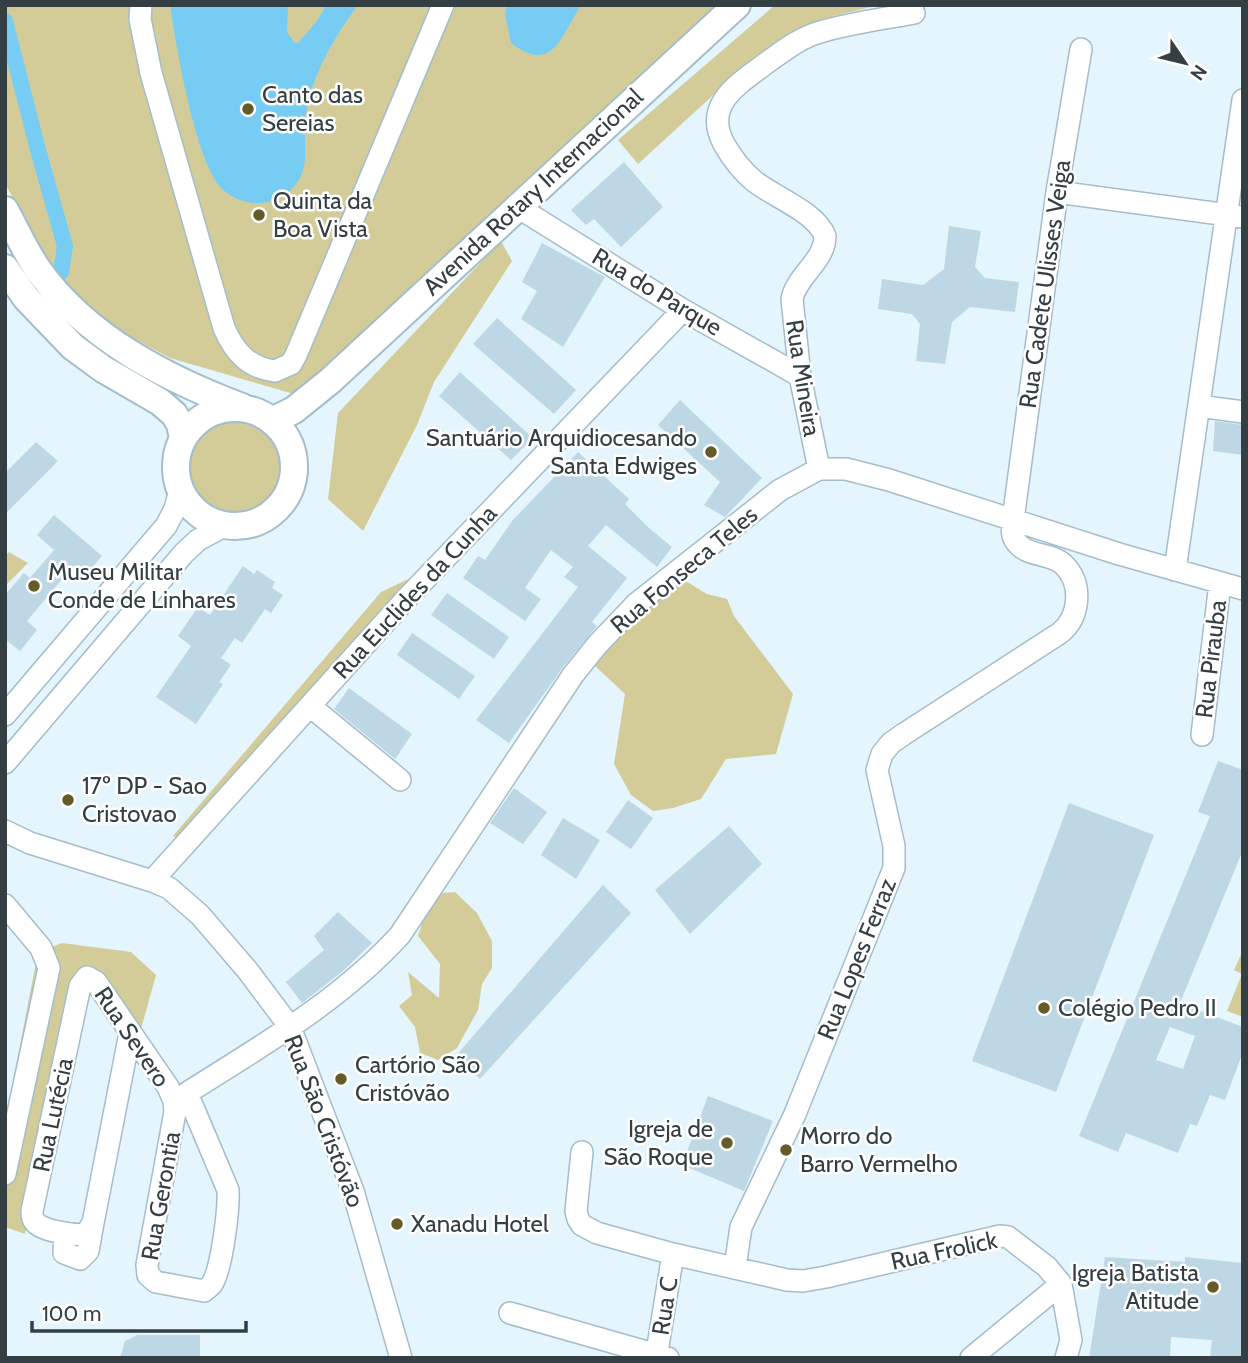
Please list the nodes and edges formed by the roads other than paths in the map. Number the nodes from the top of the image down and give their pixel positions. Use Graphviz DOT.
graph roads {
  1 [pos="443,5"];
  2 [pos="737,5"];
  3 [pos="137,10"];
  4 [pos="914,13"];
  5 [pos="1081,49"];
  6 [pos="1243,100"];
  7 [pos="1057,192"];
  8 [pos="516,206"];
  9 [pos="5,210"];
  10 [pos="1235,216"];
  11 [pos="5,268"];
  12 [pos="684,310"];
  13 [pos="800,376"];
  14 [pos="330,381"];
  15 [pos="204,392"];
  16 [pos="1199,406"];
  17 [pos="246,408"];
  18 [pos="1243,412"];
  19 [pos="272,421"];
  20 [pos="178,426"];
  21 [pos="290,446"];
  22 [pos="819,469"];
  23 [pos="180,490"];
  24 [pos="1013,520"];
  25 [pos="226,525"];
  26 [pos="1175,570"];
  27 [pos="1220,583"];
  28 [pos="1243,589"];
  29 [pos="310,706"];
  30 [pos="5,715"];
  31 [pos="1202,735"];
  32 [pos="5,763"];
  33 [pos="400,780"];
  34 [pos="5,831"];
  35 [pos="152,881"];
  36 [pos="5,905"];
  37 [pos="87,977"];
  38 [pos="290,1027"];
  39 [pos="130,1033"];
  40 [pos="174,1101"];
  41 [pos="582,1152"];
  42 [pos="5,1174"];
  43 [pos="673,1254"];
  44 [pos="735,1267"];
  45 [pos="1061,1284"];
  46 [pos="510,1313"];
  47 [pos="660,1357"];
  48 [pos="401,1358"];
  49 [pos="971,1358"];
  50 [pos="1066,1358"];
  1 -- 3 [label="street"];
  2 -- 8 [label="main road, Avenida Rotary Internacional"];
  4 -- 13 [label="street, Rua Mineira"];
  5 -- 7 [label="street, Rua Cadete Ulisses Veiga"];
  6 -- 10 [label="street"];
  7 -- 10 [label="street"];
  7 -- 24 [label="street, Rua Cadete Ulisses Veiga"];
  8 -- 12 [label="street, Rua do Parque"];
  8 -- 14 [label="main road, Avenida Rotary Internacional"];
  9 -- 15 [label="main road"];
  10 -- 16 [label="street"];
  11 -- 20 [label="main road"];
  12 -- 13 [label="street, Rua do Parque"];
  12 -- 29 [label="street, Rua Euclides da Cunha"];
  13 -- 22 [label="street, Rua Mineira"];
  14 -- 19 [label="main road, Avenida Rotary Internacional"];
  14 -- 21 [label="main road, Avenida Rotary Internacional"];
  15 -- 17 [label="main road"];
  15 -- 20 [label="main road"];
  16 -- 18 [label="street"];
  16 -- 26 [label="street"];
  17 -- 19 [label="main road"];
  17 -- 20 [label="main road"];
  19 -- 21 [label="main road"];
  20 -- 23 [label="main road"];
  21 -- 25 [label="main road"];
  22 -- 24 [label="street"];
  22 -- 38 [label="street, Rua Fonseca Teles"];
  23 -- 25 [label="main road"];
  23 -- 30 [label="street"];
  24 -- 26 [label="street"];
  24 -- 44 [label="street, Rua Lopes Ferraz"];
  25 -- 32 [label="street"];
  26 -- 27 [label="street"];
  27 -- 28 [label="street"];
  27 -- 31 [label="street, Rua Pirauba"];
  29 -- 33 [label="street"];
  29 -- 35 [label="street, Rua Euclides da Cunha"];
  34 -- 35 [label="street, Rua São Cristóvão"];
  35 -- 38 [label="street, Rua São Cristóvão"];
  36 -- 42 [label="street"];
  37 -- 39 [label="street, Rua Severo"];
  37 -- 39 [label="street, Rua Lutécia"];
  38 -- 40 [label="street, Rua Gerontia"];
  38 -- 48 [label="street, Rua São Cristóvão"];
  39 -- 40 [label="street, Rua Severo"];
  41 -- 43 [label="street, Rua Frolick"];
  43 -- 44 [label="street, Rua Frolick"];
  43 -- 47 [label="street, Rua C"];
  44 -- 45 [label="street, Rua Frolick"];
  45 -- 49 [label="street"];
  45 -- 50 [label="street"];
  46 -- 47 [label="street"];
}
